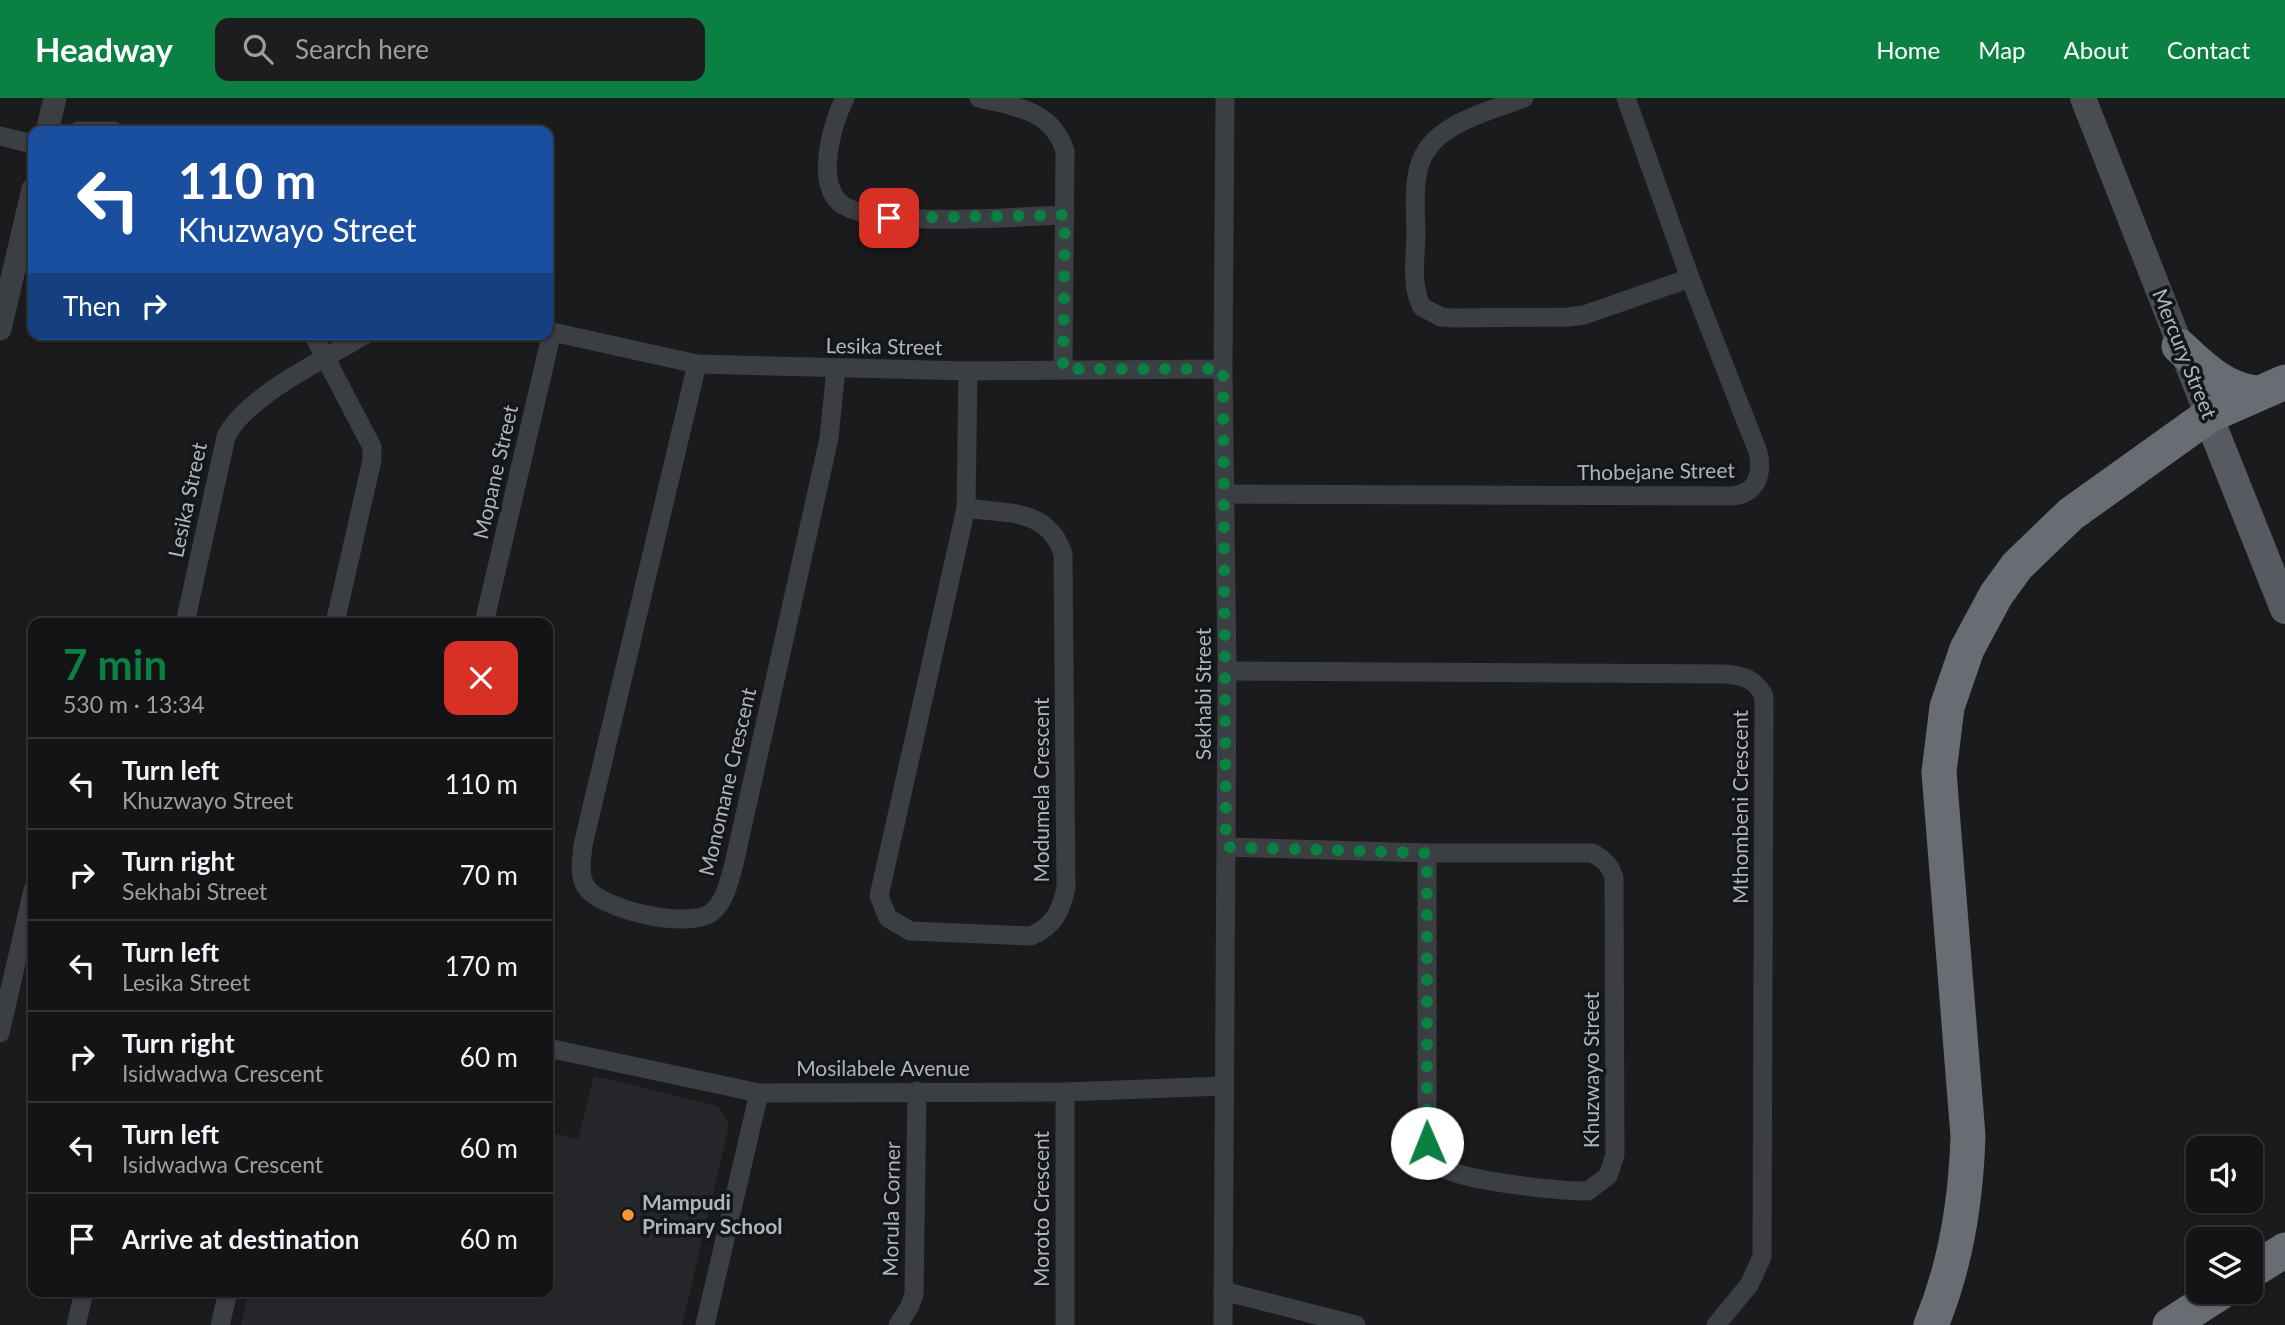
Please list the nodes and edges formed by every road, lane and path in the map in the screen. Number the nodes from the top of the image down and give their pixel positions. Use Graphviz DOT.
graph roads {
  1 [pos="55,98"];
  2 [pos="845,98"];
  3 [pos="979,98"];
  4 [pos="1225,98"];
  5 [pos="1524,98"];
  6 [pos="1626,98"];
  7 [pos="2083,98"];
  8 [pos="48,126"];
  9 [pos="0,136"];
  10 [pos="28,143"];
  11 [pos="28,210"];
  12 [pos="1065,215"];
  13 [pos="1690,278"];
  14 [pos="0,329"];
  15 [pos="553,332"];
  16 [pos="316,340"];
  17 [pos="356,340"];
  18 [pos="548,340"];
  19 [pos="2179,346"];
  20 [pos="326,359"];
  21 [pos="697,364"];
  22 [pos="836,369"];
  23 [pos="1063,369"];
  24 [pos="1223,369"];
  25 [pos="968,371"];
  26 [pos="2271,387"];
  27 [pos="2208,415"];
  28 [pos="1226,494"];
  29 [pos="967,508"];
  30 [pos="2285,609"];
  31 [pos="185,618"];
  32 [pos="336,618"];
  33 [pos="485,618"];
  34 [pos="1227,671"];
  35 [pos="1226,847"];
  36 [pos="1427,853"];
  37 [pos="28,912"];
  38 [pos="0,1033"];
  39 [pos="553,1049"];
  40 [pos="1224,1086"];
  41 [pos="917,1090"];
  42 [pos="1065,1092"];
  43 [pos="759,1093"];
  44 [pos="2285,1250"];
  45 [pos="2263,1264"];
  46 [pos="1223,1291"];
  47 [pos="83,1297"];
  48 [pos="227,1297"];
  49 [pos="2202,1304"];
  50 [pos="76,1325"];
  51 [pos="220,1325"];
  52 [pos="705,1325"];
  53 [pos="898,1325"];
  54 [pos="1065,1325"];
  55 [pos="1223,1325"];
  56 [pos="1356,1325"];
  57 [pos="1716,1325"];
  58 [pos="1931,1325"];
  59 [pos="2170,1325"];
  1 -- 8 [label="street"];
  2 -- 12 [label="street"];
  3 -- 12 [label="street"];
  4 -- 24 [label="street, Sekhabi Street"];
  5 -- 13 [label="street"];
  6 -- 13 [label="street, Thobejane Street"];
  7 -- 19 [label="main road, Mercury Street"];
  9 -- 10 [label="street"];
  11 -- 14 [label="street"];
  12 -- 23 [label="street"];
  13 -- 28 [label="street, Thobejane Street"];
  15 -- 21 [label="street, Lesika Street"];
  16 -- 20 [label="street"];
  17 -- 20 [label="street, Lesika Street"];
  18 -- 33 [label="street, Mopane Street"];
  19 -- 26 [label="highway"];
  19 -- 27 [label="main road, Mercury Street"];
  20 -- 31 [label="street, Lesika Street"];
  20 -- 32 [label="street"];
  21 -- 22 [label="street, Lesika Street"];
  21 -- 22 [label="street, Monomane Crescent"];
  22 -- 25 [label="street, Lesika Street"];
  23 -- 24 [label="street, Lesika Street"];
  23 -- 25 [label="street, Lesika Street"];
  24 -- 28 [label="street, Sekhabi Street"];
  25 -- 29 [label="street, Modumela Crescent"];
  26 -- 27 [label="highway"];
  27 -- 30 [label="main road, Mercury Street"];
  27 -- 58 [label="highway"];
  28 -- 34 [label="street, Sekhabi Street"];
  29 -- 29 [label="street, Modumela Crescent"];
  34 -- 35 [label="street, Sekhabi Street"];
  34 -- 57 [label="street, Mthombeni Crescent"];
  35 -- 36 [label="street, Khuzwayo Street"];
  35 -- 40 [label="street, Sekhabi Street"];
  36 -- 36 [label="street, Khuzwayo Street"];
  37 -- 38 [label="street"];
  39 -- 43 [label="street, Mosilabele Avenue"];
  40 -- 42 [label="street, Mosilabele Avenue"];
  40 -- 46 [label="street, Sekhabi Street"];
  41 -- 42 [label="street, Mosilabele Avenue"];
  41 -- 43 [label="street, Mosilabele Avenue"];
  41 -- 53 [label="street, Morula Corner"];
  42 -- 54 [label="street, Moroto Crescent"];
  43 -- 52 [label="street"];
  44 -- 45 [label="highway"];
  46 -- 55 [label="street, Sekhabi Street"];
  46 -- 56 [label="street"];
  47 -- 50 [label="street"];
  48 -- 51 [label="street"];
  49 -- 59 [label="highway"];
}
